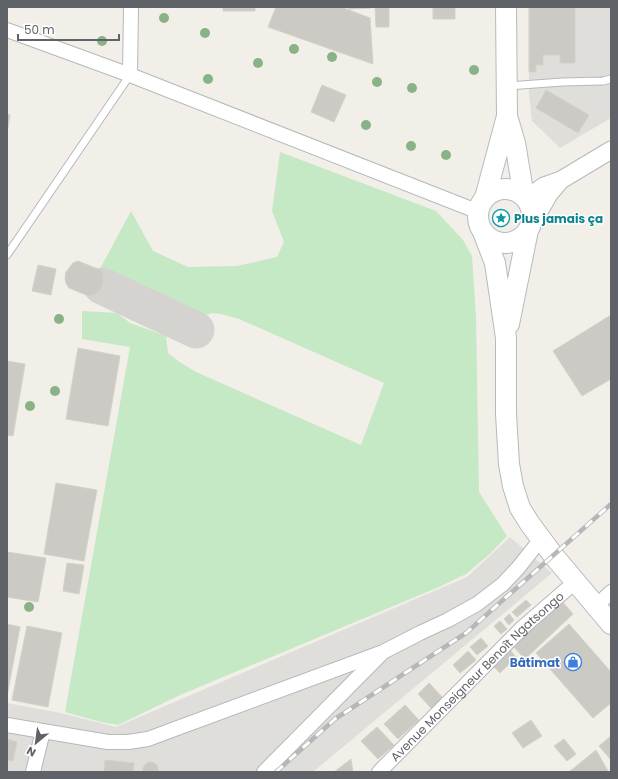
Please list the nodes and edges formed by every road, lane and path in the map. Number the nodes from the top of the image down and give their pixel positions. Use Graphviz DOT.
graph roads {
  1 [pos="130,7"];
  2 [pos="506,7"];
  3 [pos="7,30"];
  4 [pos="130,74"];
  5 [pos="611,79"];
  6 [pos="507,86"];
  7 [pos="507,116"];
  8 [pos="611,150"];
  9 [pos="561,180"];
  10 [pos="525,198"];
  11 [pos="482,205"];
  12 [pos="530,228"];
  13 [pos="483,232"];
  14 [pos="7,255"];
  15 [pos="506,338"];
  16 [pos="541,539"];
  17 [pos="575,582"];
  18 [pos="611,592"];
  19 [pos="596,606"];
  20 [pos="611,624"];
  21 [pos="384,652"];
  22 [pos="7,725"];
  23 [pos="43,732"];
  24 [pos="33,772"];
  25 [pos="264,772"];
  26 [pos="379,772"];
  1 -- 4 [label="street"];
  2 -- 6 [label="main road"];
  3 -- 4 [label="street"];
  4 -- 11 [label="street"];
  4 -- 14 [label="lane"];
  5 -- 6 [label="lane"];
  6 -- 7 [label="main road"];
  7 -- 10 [label="main road"];
  7 -- 11 [label="main road"];
  8 -- 9 [label="street"];
  9 -- 10 [label="street"];
  9 -- 12 [label="street"];
  10 -- 11 [label="main road"];
  10 -- 12 [label="main road"];
  11 -- 13 [label="main road"];
  12 -- 13 [label="main road"];
  12 -- 15 [label="main road"];
  13 -- 15 [label="main road"];
  15 -- 16 [label="main road"];
  16 -- 17 [label="main road"];
  16 -- 21 [label="street"];
  17 -- 19 [label="main road"];
  17 -- 26 [label="street, Avenue Monseigneur Benoît Ngatsongo"];
  18 -- 19 [label="street"];
  19 -- 20 [label="main road"];
  21 -- 23 [label="street"];
  21 -- 25 [label="street"];
  22 -- 23 [label="street"];
  23 -- 24 [label="street"];
}
